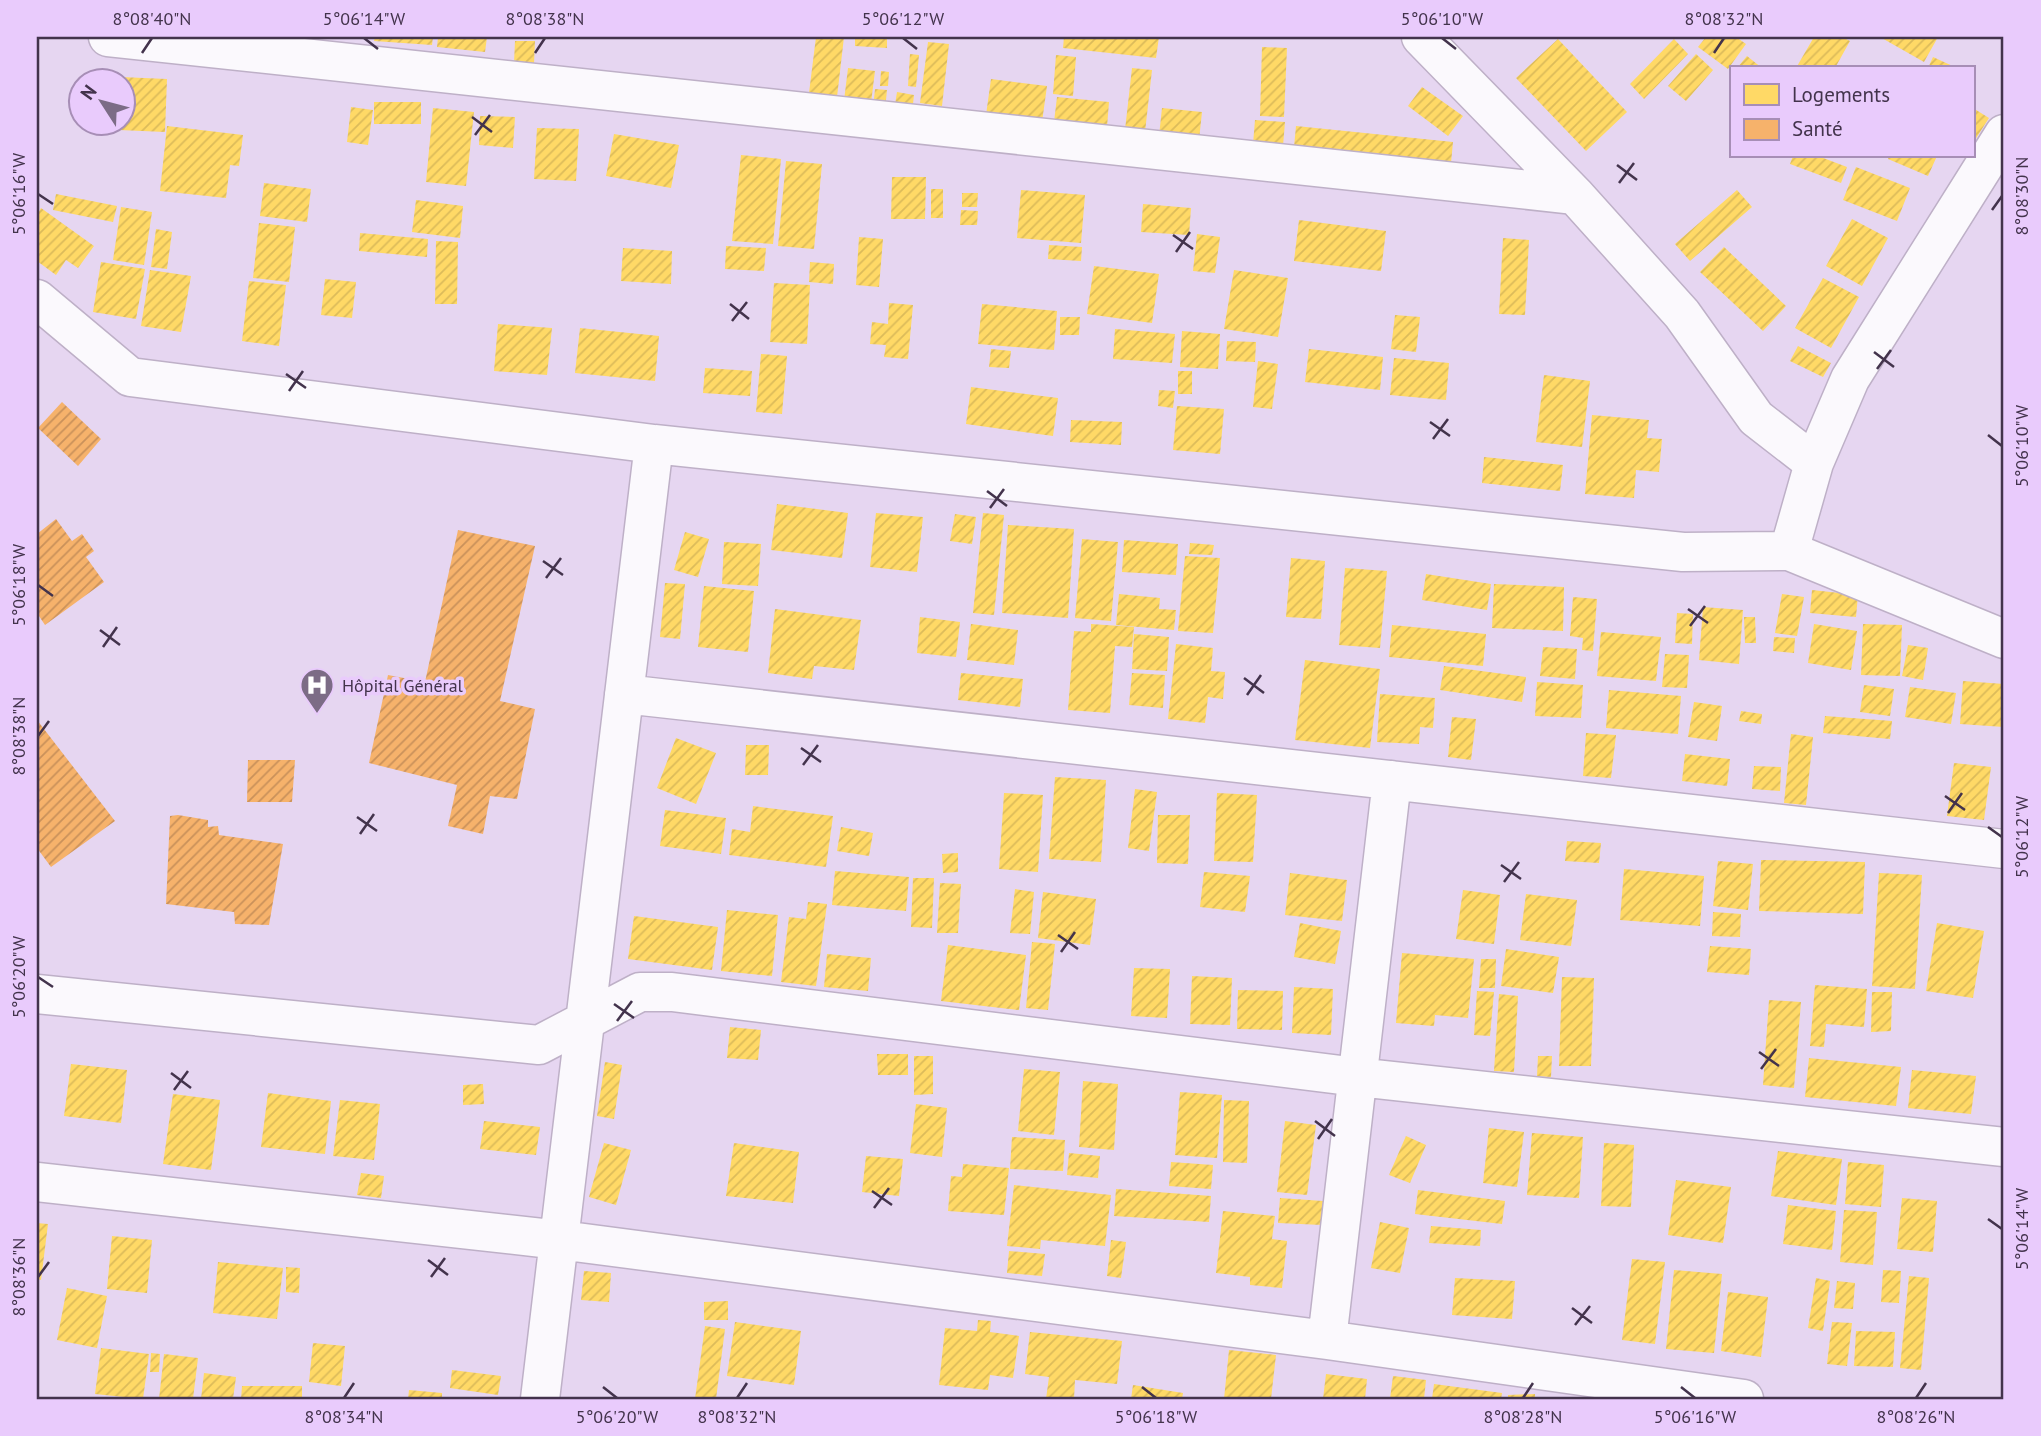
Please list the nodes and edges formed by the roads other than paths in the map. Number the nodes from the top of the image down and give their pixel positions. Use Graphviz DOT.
graph roads {
  1 [pos="108,37"];
  2 [pos="1421,37"];
  3 [pos="2004,134"];
  4 [pos="1575,195"];
  5 [pos="37,299"];
  6 [pos="654,444"];
  7 [pos="1814,463"];
  8 [pos="1789,551"];
  9 [pos="2004,639"];
  10 [pos="624,694"];
  11 [pos="1392,780"];
  12 [pos="2004,849"];
  13 [pos="37,993"];
  14 [pos="585,1022"];
  15 [pos="1357,1077"];
  16 [pos="2004,1147"];
  17 [pos="37,1182"];
  18 [pos="559,1240"];
  19 [pos="1327,1340"];
  20 [pos="540,1399"];
  21 [pos="1744,1399"];
  1 -- 4 [label="street"];
  2 -- 4 [label="street"];
  3 -- 7 [label="street"];
  4 -- 7 [label="street"];
  5 -- 6 [label="street"];
  6 -- 8 [label="street"];
  6 -- 10 [label="street"];
  7 -- 8 [label="street"];
  8 -- 9 [label="street"];
  10 -- 11 [label="street"];
  10 -- 14 [label="street"];
  11 -- 12 [label="street"];
  11 -- 15 [label="street"];
  13 -- 14 [label="street"];
  14 -- 15 [label="street"];
  14 -- 18 [label="street"];
  15 -- 16 [label="street"];
  15 -- 19 [label="street"];
  17 -- 18 [label="street"];
  18 -- 19 [label="street"];
  18 -- 20 [label="street"];
  19 -- 21 [label="street"];
}
